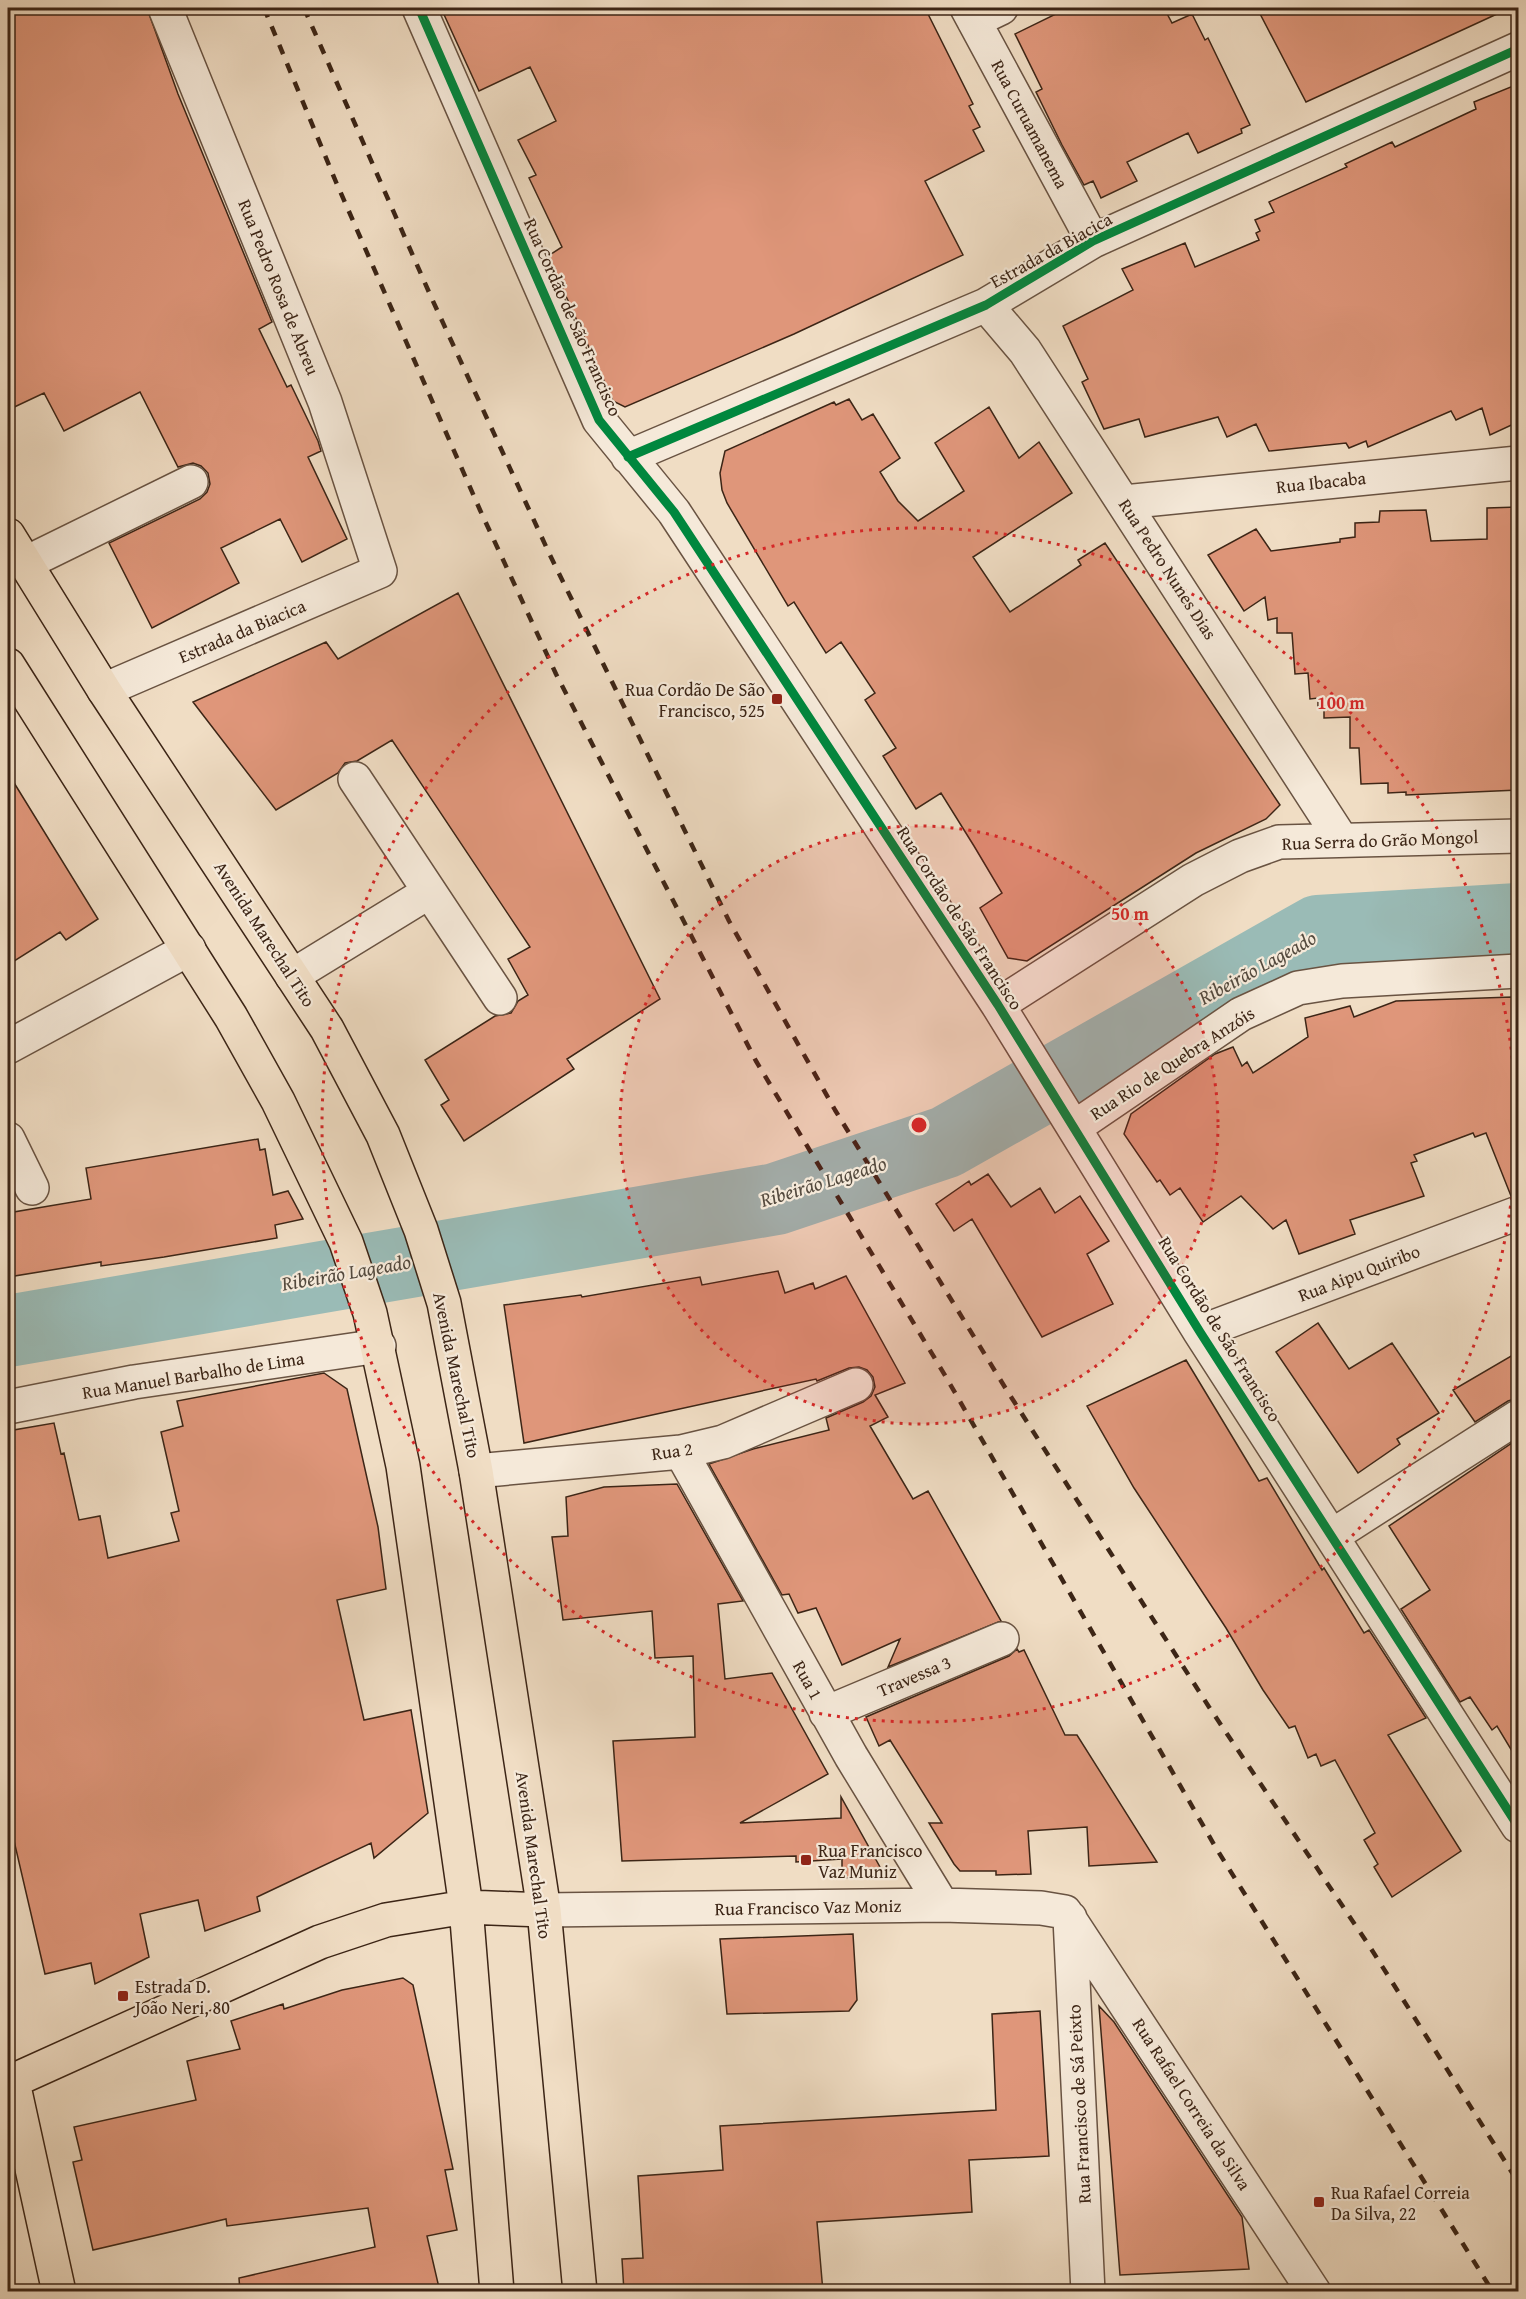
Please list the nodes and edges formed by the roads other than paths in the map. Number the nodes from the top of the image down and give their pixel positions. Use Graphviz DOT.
graph roads {
  1 [pos="165,8"];
  2 [pos="419,8"];
  3 [pos="981,12"];
  4 [pos="1518,49"];
  5 [pos="1092,241"];
  6 [pos="986,305"];
  7 [pos="628,458"];
  8 [pos="1514,461"];
  9 [pos="191,482"];
  10 [pos="1124,501"];
  11 [pos="8,535"];
  12 [pos="26,563"];
  13 [pos="380,571"];
  14 [pos="10,674"];
  15 [pos="104,690"];
  16 [pos="355,778"];
  17 [pos="1518,836"];
  18 [pos="1341,839"];
  19 [pos="429,892"];
  20 [pos="189,949"];
  21 [pos="1518,971"];
  22 [pos="292,976"];
  23 [pos="500,998"];
  24 [pos="998,1005"];
  25 [pos="8,1047"];
  26 [pos="1066,1114"];
  27 [pos="8,1139"];
  28 [pos="32,1188"];
  29 [pos="1518,1213"];
  30 [pos="1200,1332"];
  31 [pos="379,1346"];
  32 [pos="856,1385"];
  33 [pos="8,1407"];
  34 [pos="1518,1417"];
  35 [pos="681,1452"];
  36 [pos="476,1471"];
  37 [pos="1332,1536"];
  38 [pos="1002,1640"];
  39 [pos="826,1713"];
  40 [pos="1517,1831"];
  41 [pos="942,1905"];
  42 [pos="466,1907"];
  43 [pos="544,1910"];
  44 [pos="1070,1917"];
  45 [pos="9,2076"];
  46 [pos="59,2292"];
  47 [pos="497,2292"];
  48 [pos="580,2292"];
  49 [pos="1088,2292"];
  50 [pos="1314,2292"];
  1 -- 13 [label="street, Rua Pedro Rosa de Abreu"];
  2 -- 7 [label="street, Rua Cordão de São Francisco"];
  3 -- 5 [label="street, Rua Curuamanema"];
  4 -- 5 [label="street, Estrada da Biacica"];
  5 -- 6 [label="street, Estrada da Biacica"];
  6 -- 7 [label="street, Estrada da Biacica"];
  6 -- 10 [label="street, Rua Pedro Nunes Dias"];
  7 -- 24 [label="street, Rua Cordão de São Francisco"];
  8 -- 10 [label="street, Rua Ibacaba"];
  9 -- 12 [label="street"];
  10 -- 18 [label="street, Rua Pedro Nunes Dias"];
  11 -- 12 [label="main road, Avenida Marechal Tito"];
  12 -- 15 [label="main road, Avenida Marechal Tito"];
  13 -- 15 [label="street, Estrada da Biacica"];
  14 -- 20 [label="main road"];
  15 -- 22 [label="main road, Avenida Marechal Tito"];
  16 -- 19 [label="street"];
  17 -- 18 [label="street, Rua Serra do Grão Mongol"];
  18 -- 24 [label="street, Rua Serra do Grão Mongol"];
  19 -- 22 [label="street"];
  19 -- 23 [label="street"];
  20 -- 25 [label="street"];
  20 -- 31 [label="main road"];
  21 -- 26 [label="street, Rua Rio de Quebra Anzóis"];
  22 -- 36 [label="main road, Avenida Marechal Tito"];
  24 -- 26 [label="street, Rua Cordão de São Francisco"];
  26 -- 30 [label="street, Rua Cordão de São Francisco"];
  27 -- 28 [label="street"];
  29 -- 30 [label="street, Rua Aipu Quiribo"];
  30 -- 37 [label="street, Rua Cordão de São Francisco"];
  31 -- 33 [label="street, Rua Manuel Barbalho de Lima"];
  31 -- 42 [label="main road"];
  32 -- 35 [label="street, Rua 2"];
  34 -- 37 [label="street"];
  35 -- 36 [label="street, Rua 2"];
  35 -- 39 [label="street, Rua 1"];
  36 -- 43 [label="main road, Avenida Marechal Tito"];
  37 -- 40 [label="street, Rua Cordão de São Francisco"];
  38 -- 39 [label="street, Travessa 3"];
  39 -- 41 [label="street, Rua 1"];
  41 -- 43 [label="street, Rua Francisco Vaz Moniz"];
  41 -- 44 [label="street, Rua Francisco Vaz Moniz"];
  42 -- 43 [label="main road"];
  42 -- 45 [label="main road"];
  42 -- 47 [label="main road"];
  43 -- 48 [label="main road, Avenida Marechal Tito"];
  44 -- 49 [label="street, Rua Francisco de Sá Peixto"];
  44 -- 50 [label="street, Rua Rafael Correia da Silva"];
  45 -- 46 [label="main road"];
}
